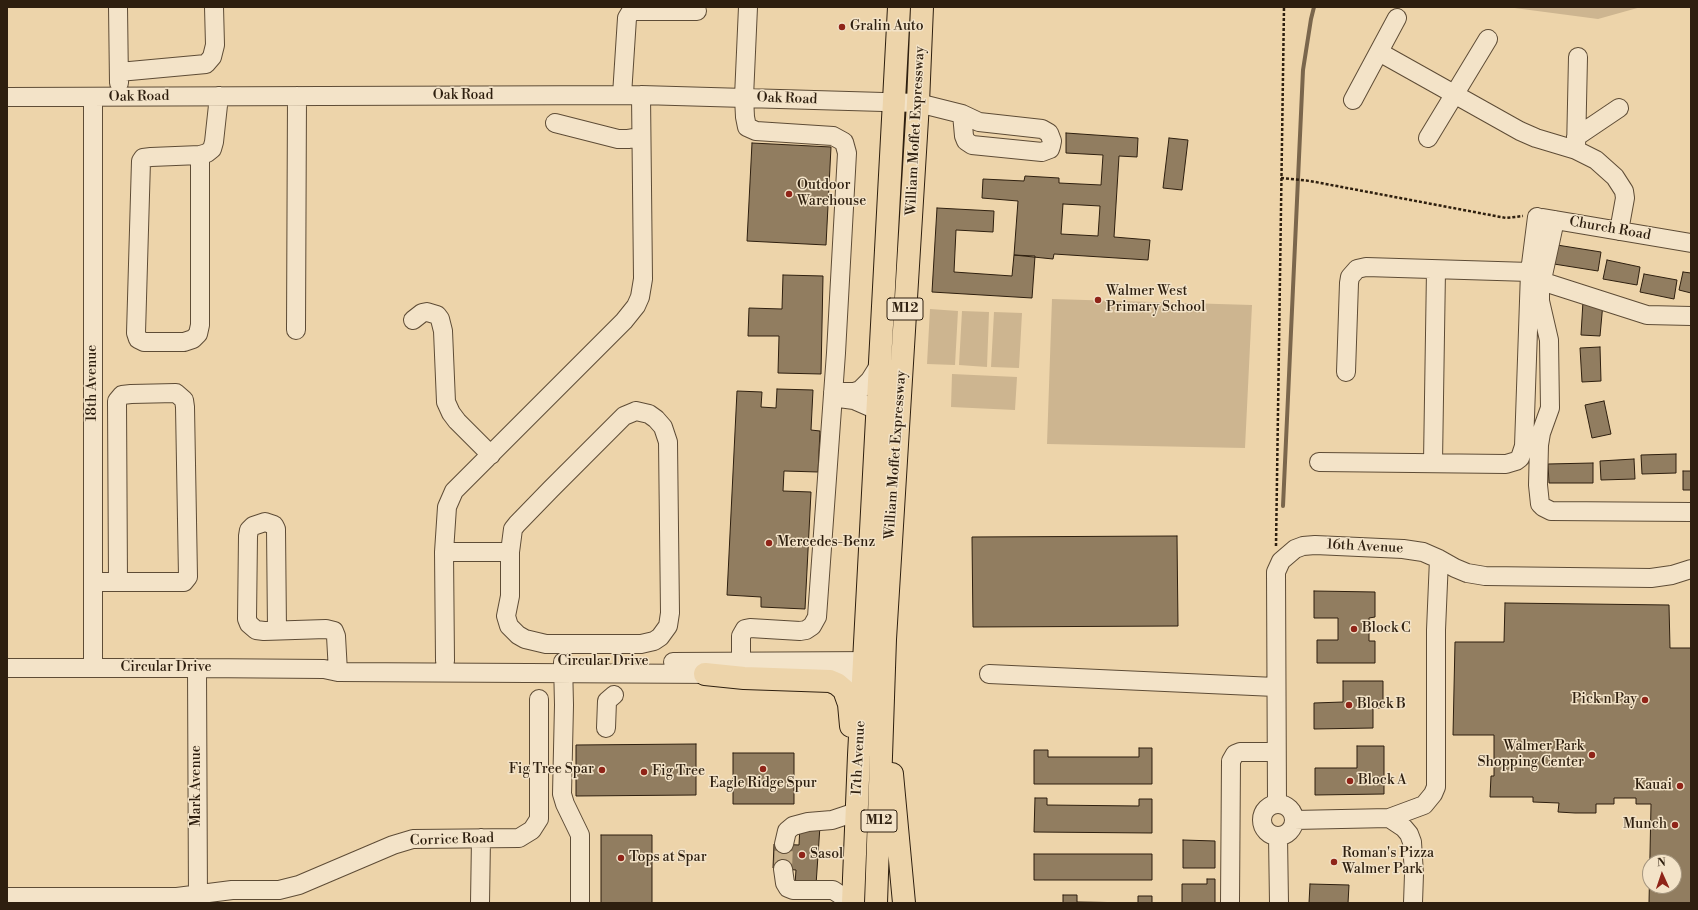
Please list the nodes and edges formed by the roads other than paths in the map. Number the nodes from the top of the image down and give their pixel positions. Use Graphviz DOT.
graph roads {
  1 [pos="118,7"];
  2 [pos="214,7"];
  3 [pos="748,7"];
  4 [pos="899,7"];
  5 [pos="922,7"];
  6 [pos="697,11"];
  7 [pos="1397,18"];
  8 [pos="1488,39"];
  9 [pos="1379,52"];
  10 [pos="1578,57"];
  11 [pos="119,72"];
  12 [pos="1454,94"];
  13 [pos="622,95"];
  14 [pos="641,95"];
  15 [pos="219,96"];
  16 [pos="297,96"];
  17 [pos="7,97"];
  18 [pos="119,97"];
  19 [pos="744,97"];
  20 [pos="93,98"];
  21 [pos="1353,100"];
  22 [pos="894,102"];
  23 [pos="918,103"];
  24 [pos="1619,108"];
  25 [pos="962,114"];
  26 [pos="555,123"];
  27 [pos="641,137"];
  28 [pos="1428,138"];
  29 [pos="1576,143"];
  30 [pos="200,155"];
  31 [pos="1555,220"];
  32 [pos="1619,231"];
  33 [pos="1691,243"];
  34 [pos="1436,270"];
  35 [pos="1536,277"];
  36 [pos="1691,316"];
  37 [pos="414,320"];
  38 [pos="296,330"];
  39 [pos="880,364"];
  40 [pos="1346,372"];
  41 [pos="833,395"];
  42 [pos="877,410"];
  43 [pos="491,455"];
  44 [pos="1319,462"];
  45 [pos="1433,462"];
  46 [pos="1691,512"];
  47 [pos="444,552"];
  48 [pos="510,552"];
  49 [pos="1439,559"];
  50 [pos="1691,569"];
  51 [pos="93,582"];
  52 [pos="118,582"];
  53 [pos="277,630"];
  54 [pos="445,661"];
  55 [pos="740,661"];
  56 [pos="7,668"];
  57 [pos="93,668"];
  58 [pos="197,668"];
  59 [pos="333,668"];
  60 [pos="563,668"];
  61 [pos="874,668"];
  62 [pos="705,674"];
  63 [pos="989,674"];
  64 [pos="1276,687"];
  65 [pos="614,695"];
  66 [pos="540,699"];
  67 [pos="606,728"];
  68 [pos="882,738"];
  69 [pos="1276,752"];
  70 [pos="859,755"];
  71 [pos="1277,804"];
  72 [pos="856,812"];
  73 [pos="1389,818"];
  74 [pos="1294,820"];
  75 [pos="1278,836"];
  76 [pos="480,838"];
  77 [pos="784,844"];
  78 [pos="783,869"];
  79 [pos="7,897"];
  80 [pos="198,898"];
  81 [pos="480,903"];
  82 [pos="580,903"];
  83 [pos="848,903"];
  84 [pos="853,903"];
  85 [pos="876,903"];
  86 [pos="904,903"];
  87 [pos="1230,903"];
  88 [pos="1278,903"];
  89 [pos="1413,903"];
  1 -- 11 [label="street"];
  2 -- 11 [label="street"];
  3 -- 19 [label="street"];
  4 -- 22 [label="main road, William Moffet Expressway / M12"];
  5 -- 23 [label="main road, William Moffet Expressway / M12"];
  6 -- 13 [label="street"];
  7 -- 9 [label="street"];
  8 -- 12 [label="street"];
  9 -- 12 [label="street"];
  9 -- 21 [label="street"];
  10 -- 29 [label="street"];
  11 -- 18 [label="street"];
  12 -- 28 [label="street"];
  12 -- 29 [label="street"];
  13 -- 14 [label="street, Oak Road"];
  13 -- 16 [label="street, Oak Road"];
  14 -- 19 [label="street, Oak Road"];
  14 -- 27 [label="street"];
  15 -- 16 [label="street, Oak Road"];
  15 -- 18 [label="street, Oak Road"];
  15 -- 30 [label="street"];
  16 -- 38 [label="street"];
  17 -- 20 [label="street, Oak Road"];
  18 -- 20 [label="street, Oak Road"];
  19 -- 22 [label="street, Oak Road"];
  19 -- 41 [label="street"];
  20 -- 51 [label="street, 18th Avenue"];
  22 -- 23 [label="street, Oak Road"];
  22 -- 39 [label="main road, William Moffet Expressway / M12"];
  23 -- 25 [label="street, Oak Road"];
  23 -- 61 [label="main road, William Moffet Expressway / M12"];
  24 -- 29 [label="street"];
  26 -- 27 [label="street"];
  27 -- 43 [label="street"];
  29 -- 32 [label="street"];
  30 -- 30 [label="street"];
  31 -- 32 [label="street, Church Road"];
  31 -- 35 [label="street"];
  31 -- 35 [label="street, Church Road"];
  32 -- 33 [label="street, Church Road"];
  34 -- 35 [label="street"];
  34 -- 40 [label="street"];
  34 -- 45 [label="street"];
  35 -- 36 [label="street"];
  35 -- 45 [label="street"];
  35 -- 46 [label="street"];
  37 -- 43 [label="street"];
  39 -- 41 [label="street"];
  39 -- 42 [label="main road, William Moffet Expressway / M12"];
  41 -- 42 [label="street"];
  41 -- 55 [label="street"];
  42 -- 61 [label="main road, William Moffet Expressway / M12"];
  43 -- 47 [label="street"];
  44 -- 45 [label="street"];
  47 -- 48 [label="street"];
  47 -- 54 [label="street"];
  48 -- 48 [label="street"];
  49 -- 50 [label="street, 16th Avenue"];
  49 -- 64 [label="street, 16th Avenue"];
  49 -- 73 [label="street"];
  51 -- 52 [label="street"];
  51 -- 57 [label="street, 18th Avenue"];
  52 -- 52 [label="street"];
  53 -- 53 [label="street"];
  53 -- 59 [label="street"];
  54 -- 59 [label="street, Circular Drive"];
  54 -- 60 [label="street, Circular Drive"];
  55 -- 60 [label="street, Circular Drive"];
  55 -- 61 [label="street, Circular Drive"];
  56 -- 57 [label="street, Circular Drive"];
  57 -- 58 [label="street, Circular Drive"];
  58 -- 59 [label="street, Circular Drive"];
  58 -- 80 [label="street, Mark Avenue"];
  59 -- 60 [label="street, Circular Drive"];
  60 -- 62 [label="street, Circular Drive"];
  60 -- 82 [label="street"];
  61 -- 62 [label="street, Circular Drive"];
  61 -- 68 [label="main road, William Moffet Expressway / M12"];
  61 -- 70 [label="main road, 17th Avenue / M12"];
  62 -- 70 [label="main road"];
  63 -- 64 [label="street"];
  64 -- 69 [label="street"];
  65 -- 67 [label="street"];
  66 -- 76 [label="street, Corrice Road"];
  68 -- 85 [label="main road, William Moffet Expressway / M12"];
  68 -- 86 [label="main road"];
  69 -- 71 [label="street"];
  69 -- 87 [label="street"];
  70 -- 72 [label="main road, 17th Avenue / M12"];
  71 -- 74 [label="street"];
  71 -- 75 [label="street"];
  72 -- 77 [label="street"];
  72 -- 84 [label="main road, 17th Avenue / M12"];
  73 -- 74 [label="street"];
  73 -- 89 [label="street"];
  74 -- 75 [label="street"];
  75 -- 88 [label="street"];
  76 -- 80 [label="street, Corrice Road"];
  76 -- 81 [label="street"];
  78 -- 83 [label="street"];
  79 -- 80 [label="street, Corrice Road"];
}
